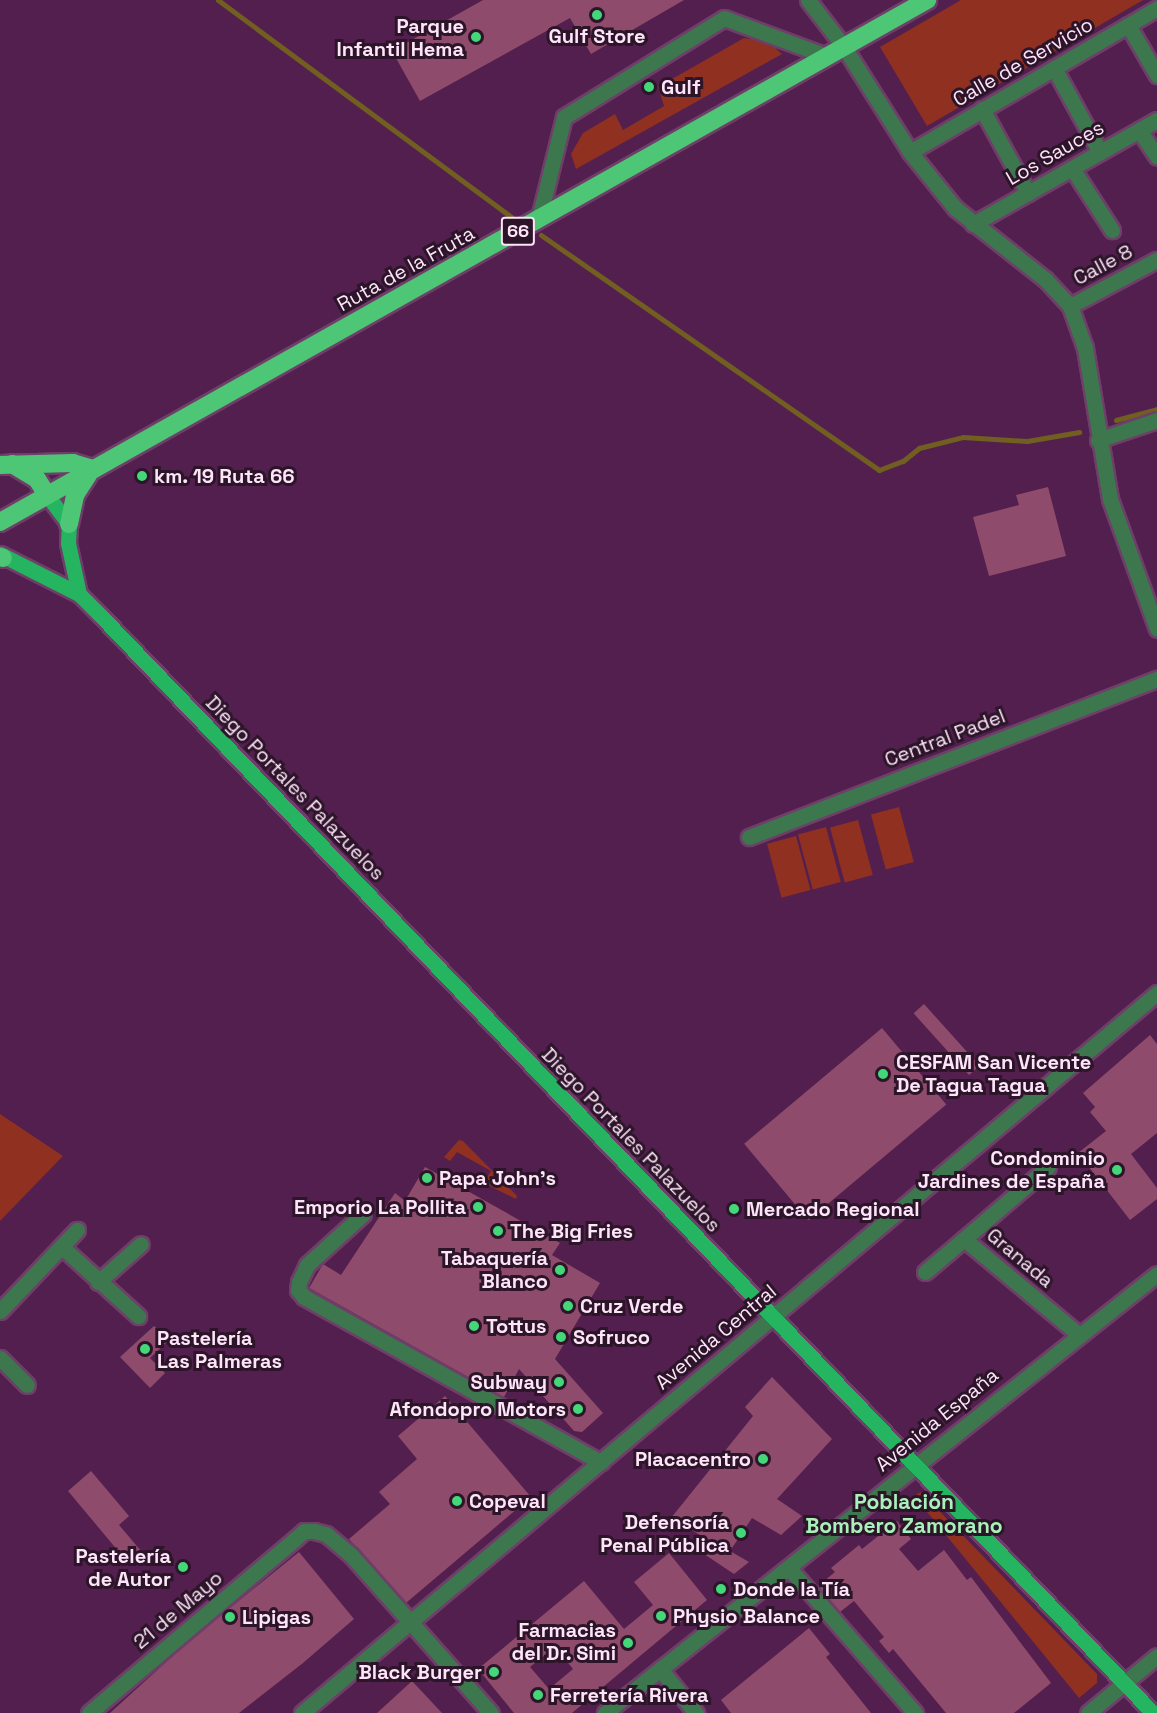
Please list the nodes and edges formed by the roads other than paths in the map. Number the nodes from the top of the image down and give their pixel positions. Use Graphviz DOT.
graph roads {
  1 [pos="808,0"];
  2 [pos="927,0"];
  3 [pos="1157,8"];
  4 [pos="1128,25"];
  5 [pos="844,47"];
  6 [pos="827,56"];
  7 [pos="1054,68"];
  8 [pos="1157,75"];
  9 [pos="982,109"];
  10 [pos="1157,120"];
  11 [pos="1139,130"];
  12 [pos="910,152"];
  13 [pos="1100,152"];
  14 [pos="1157,157"];
  15 [pos="1072,168"];
  16 [pos="1028,193"];
  17 [pos="539,218"];
  18 [pos="973,224"];
  19 [pos="1112,230"];
  20 [pos="1156,260"];
  21 [pos="1070,306"];
  22 [pos="1157,420"];
  23 [pos="1098,440"];
  24 [pos="4,464"];
  25 [pos="93,469"];
  26 [pos="47,495"];
  27 [pos="0,522"];
  28 [pos="69,524"];
  29 [pos="1,556"];
  30 [pos="79,594"];
  31 [pos="1157,628"];
  32 [pos="1157,679"];
  33 [pos="749,837"];
  34 [pos="1157,993"];
  35 [pos="1048,1167"];
  36 [pos="363,1214"];
  37 [pos="78,1230"];
  38 [pos="964,1239"];
  39 [pos="141,1244"];
  40 [pos="62,1247"];
  41 [pos="925,1272"];
  42 [pos="1157,1274"];
  43 [pos="98,1282"];
  44 [pos="0,1311"];
  45 [pos="138,1316"];
  46 [pos="772,1318"];
  47 [pos="1077,1333"];
  48 [pos="0,1358"];
  49 [pos="27,1385"];
  50 [pos="601,1462"];
  51 [pos="913,1465"];
  52 [pos="789,1568"];
  53 [pos="411,1621"];
  54 [pos="1157,1656"];
  55 [pos="660,1669"];
  56 [pos="1125,1682"];
  57 [pos="89,1713"];
  58 [pos="302,1713"];
  59 [pos="491,1713"];
  60 [pos="604,1713"];
  61 [pos="696,1713"];
  62 [pos="915,1713"];
  63 [pos="1088,1713"];
  64 [pos="1153,1713"];
  1 -- 5 [label="street"];
  2 -- 5 [label="highway, Ruta de la Fruta / 66"];
  3 -- 4 [label="street, Calle de Servicio"];
  4 -- 7 [label="street, Calle de Servicio"];
  4 -- 8 [label="street"];
  5 -- 6 [label="highway, Ruta de la Fruta / 66"];
  5 -- 12 [label="street"];
  6 -- 17 [label="highway, Ruta de la Fruta / 66"];
  6 -- 17 [label="street"];
  7 -- 9 [label="street, Calle de Servicio"];
  7 -- 13 [label="street"];
  9 -- 12 [label="street, Calle de Servicio"];
  9 -- 16 [label="street"];
  10 -- 11 [label="street, Los Sauces"];
  11 -- 13 [label="street, Los Sauces"];
  11 -- 14 [label="street"];
  12 -- 18 [label="street"];
  13 -- 15 [label="street, Los Sauces"];
  15 -- 16 [label="street, Los Sauces"];
  15 -- 19 [label="street"];
  16 -- 18 [label="street, Los Sauces"];
  17 -- 25 [label="highway, Ruta de la Fruta / 66"];
  18 -- 21 [label="street"];
  20 -- 21 [label="street, Calle 8"];
  21 -- 23 [label="street"];
  22 -- 23 [label="street"];
  23 -- 31 [label="street"];
  24 -- 25 [label="highway"];
  24 -- 26 [label="highway"];
  25 -- 26 [label="highway, Ruta de la Fruta / 66"];
  25 -- 28 [label="highway"];
  26 -- 27 [label="highway, Ruta de la Fruta / 66"];
  26 -- 28 [label="main road"];
  28 -- 30 [label="main road"];
  29 -- 30 [label="main road"];
  30 -- 46 [label="main road, Diego Portales Palazuelos"];
  32 -- 33 [label="street, Central Padel"];
  34 -- 46 [label="street, Avenida Central"];
  35 -- 38 [label="street, Granada"];
  36 -- 50 [label="street"];
  37 -- 40 [label="street"];
  38 -- 41 [label="street"];
  38 -- 47 [label="street, Granada"];
  39 -- 43 [label="street"];
  40 -- 43 [label="street"];
  40 -- 44 [label="street"];
  42 -- 47 [label="street, Avenida España"];
  43 -- 45 [label="street"];
  46 -- 50 [label="street, Avenida Central"];
  46 -- 51 [label="main road, Diego Portales Palazuelos"];
  47 -- 51 [label="street, Avenida España"];
  48 -- 49 [label="street"];
  50 -- 53 [label="street, Avenida Central"];
  51 -- 52 [label="street, Avenida España"];
  51 -- 56 [label="main road, Diego Portales Palazuelos"];
  52 -- 55 [label="street, Avenida España"];
  52 -- 62 [label="street"];
  53 -- 57 [label="street, 21 de Mayo"];
  53 -- 58 [label="street, Avenida Central"];
  53 -- 59 [label="street"];
  54 -- 56 [label="street"];
  55 -- 60 [label="street, Avenida España"];
  55 -- 61 [label="street"];
  56 -- 63 [label="street"];
  56 -- 64 [label="main road, Diego Portales Palazuelos"];
}
